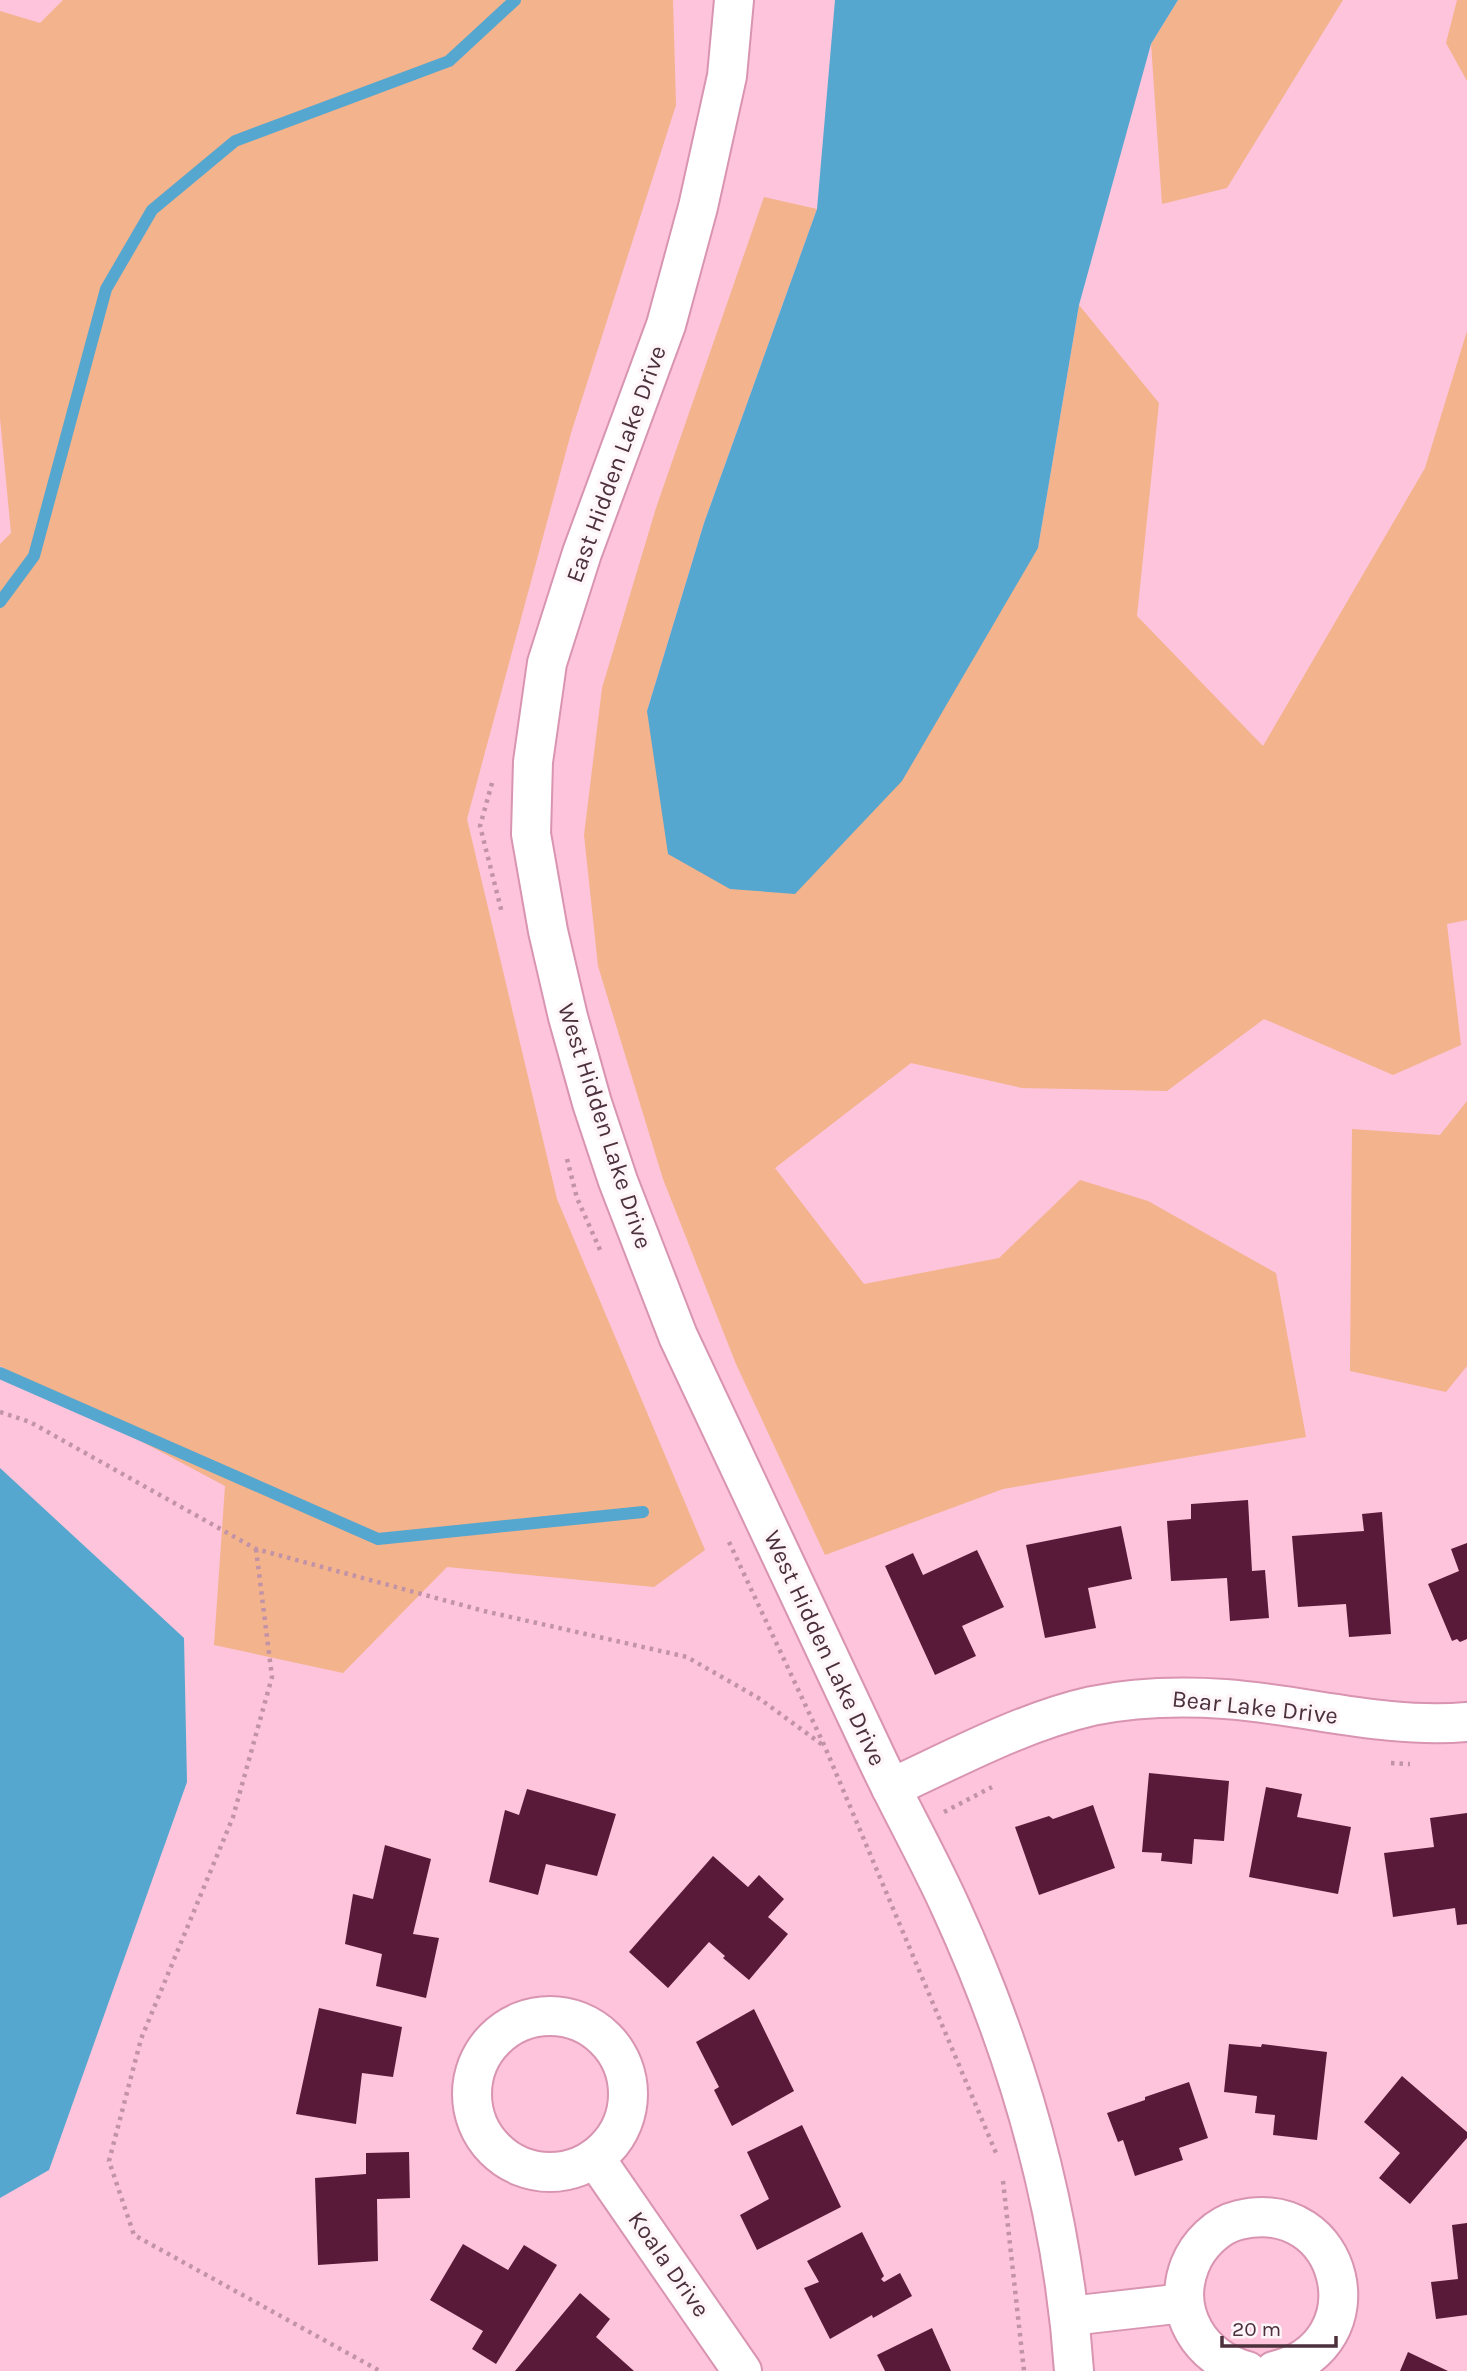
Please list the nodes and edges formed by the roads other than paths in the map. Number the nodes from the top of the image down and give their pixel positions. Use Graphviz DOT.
graph roads {
  1 [pos="734,0"];
  2 [pos="548,931"];
  3 [pos="1467,1722"];
  4 [pos="891,1787"];
  5 [pos="595,2158"];
  6 [pos="1184,2303"];
  7 [pos="1070,2316"];
  8 [pos="742,2371"];
  9 [pos="1074,2371"];
  10 [pos="1247,2371"];
  11 [pos="1274,2371"];
  1 -- 2 [label="street, East Hidden Lake Drive"];
  2 -- 4 [label="street, West Hidden Lake Drive"];
  3 -- 4 [label="street, Bear Lake Drive"];
  4 -- 7 [label="street, West Hidden Lake Drive"];
  5 -- 5 [label="street"];
  5 -- 8 [label="street, Koala Drive"];
  6 -- 7 [label="street"];
  6 -- 10 [label="street"];
  6 -- 11 [label="street"];
  7 -- 9 [label="street, West Hidden Lake Drive"];
}
